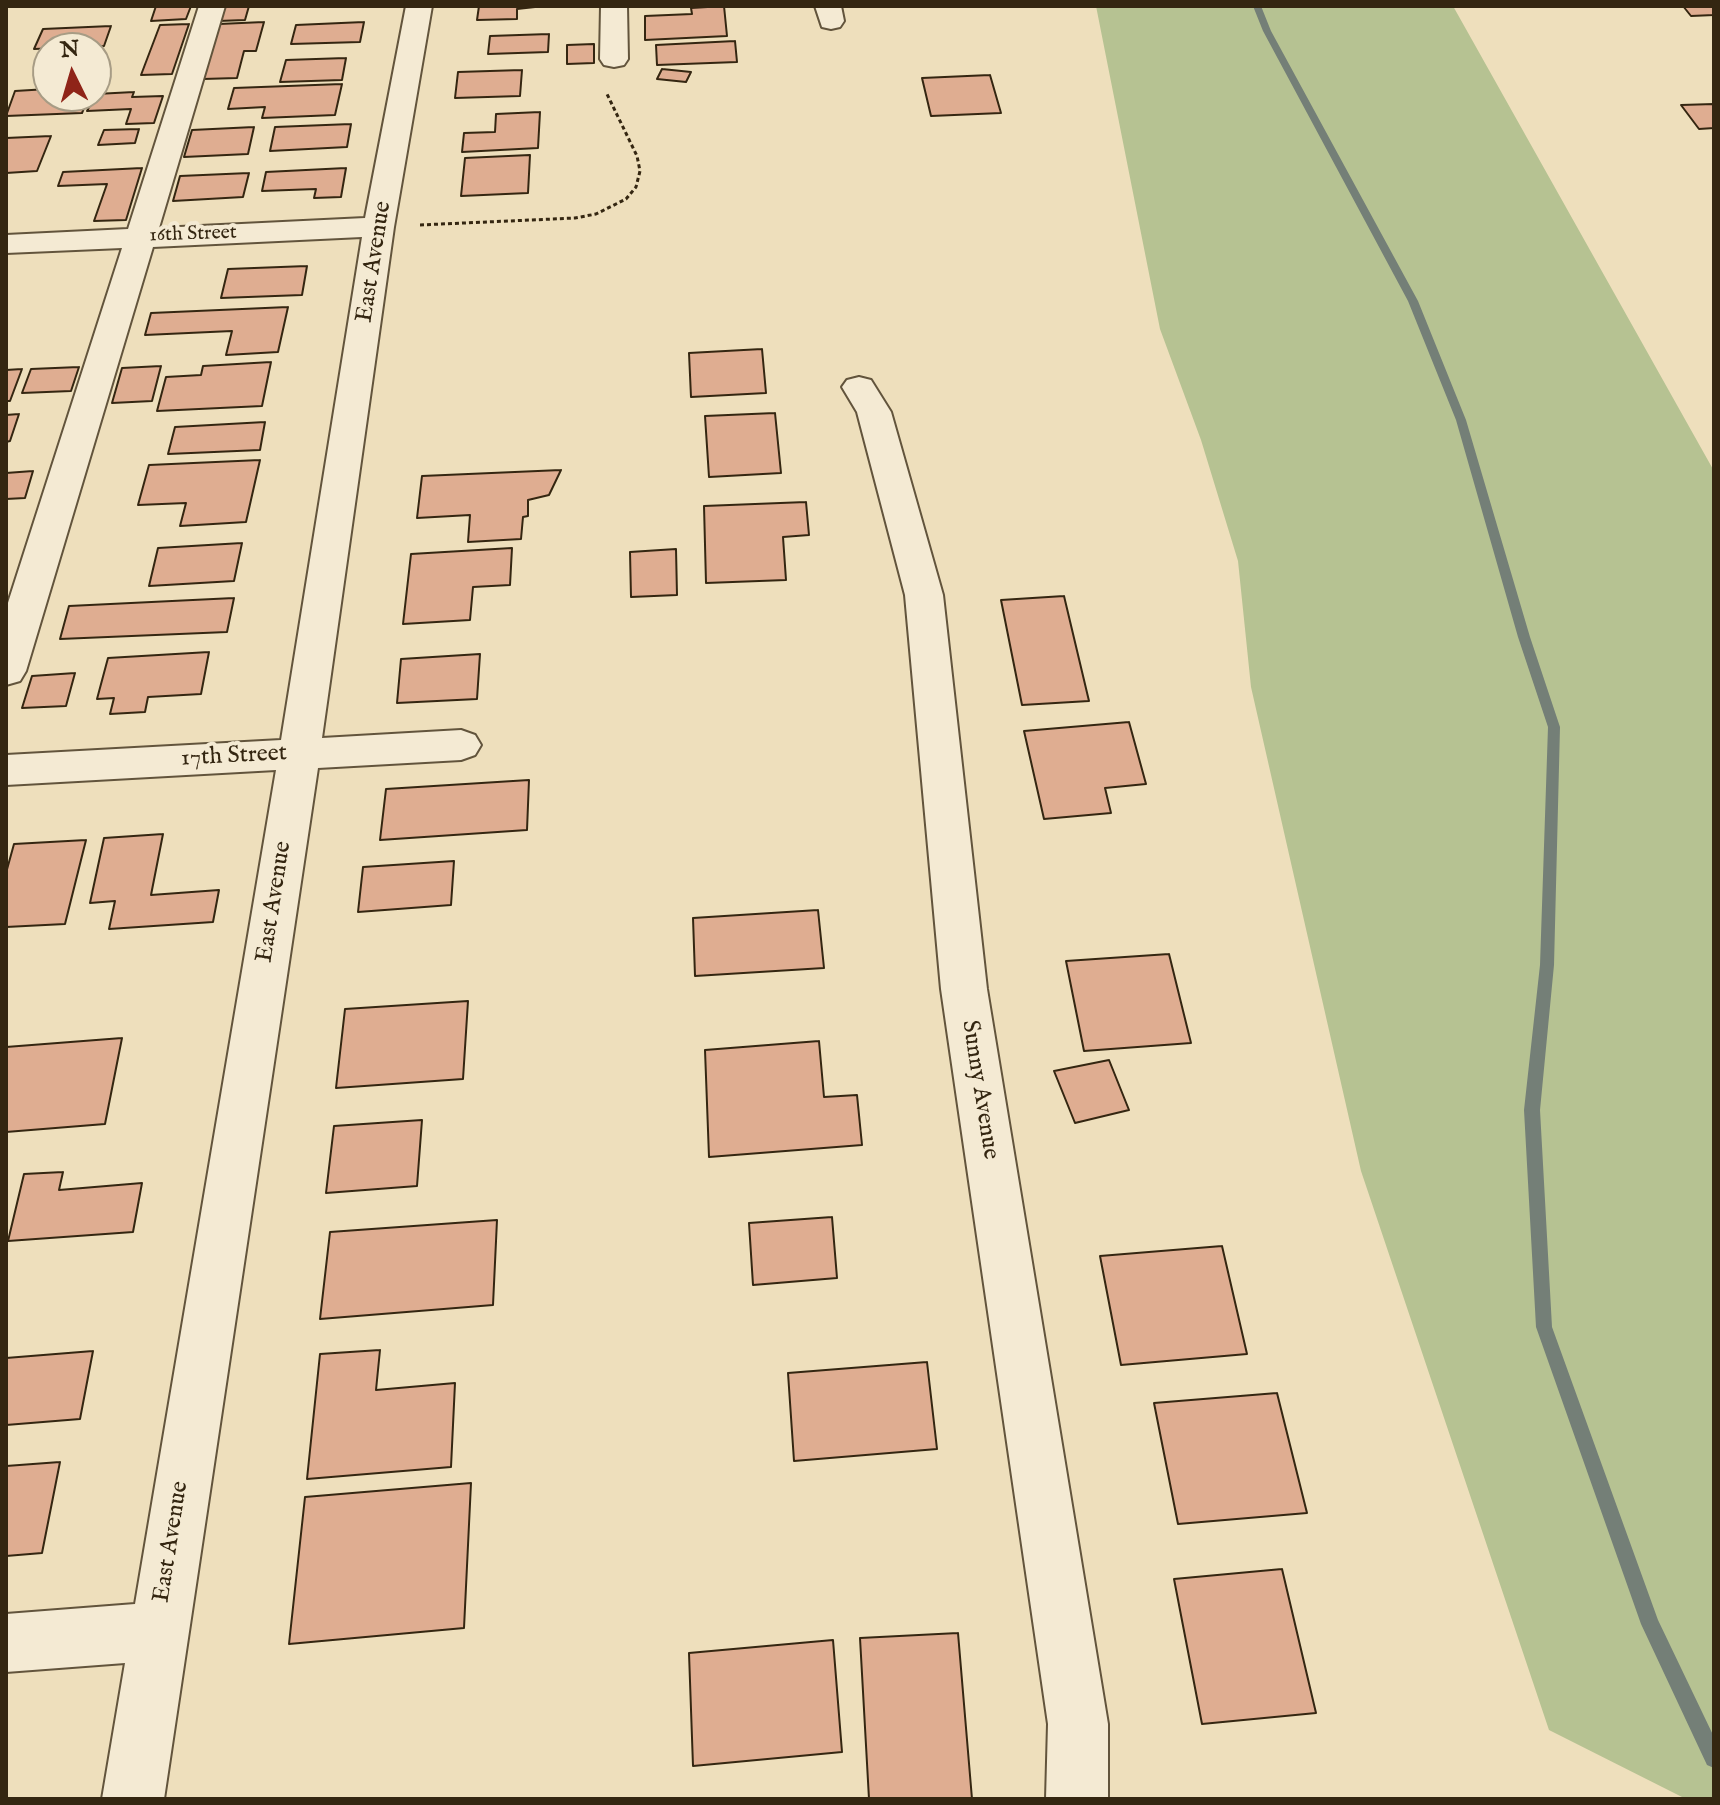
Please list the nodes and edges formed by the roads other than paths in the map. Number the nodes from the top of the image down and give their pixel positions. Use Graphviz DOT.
graph roads {
  1 [pos="212,6"];
  2 [pos="419,6"];
  3 [pos="614,6"];
  4 [pos="614,59"];
  5 [pos="379,227"];
  6 [pos="140,237"];
  7 [pos="6,244"];
  8 [pos="859,387"];
  9 [pos="6,671"];
  10 [pos="461,745"];
  11 [pos="299,754"];
  12 [pos="6,770"];
  13 [pos="158,1631"];
  14 [pos="6,1643"];
  15 [pos="133,1799"];
  16 [pos="1077,1799"];
  1 -- 6 [label="street"];
  2 -- 5 [label="street, East Avenue"];
  3 -- 4 [label="street"];
  5 -- 6 [label="street, 16th Street"];
  5 -- 11 [label="street, East Avenue"];
  6 -- 7 [label="street, 16th Street"];
  6 -- 9 [label="street"];
  8 -- 16 [label="street, Sunny Avenue"];
  10 -- 11 [label="street, 17th Street"];
  11 -- 12 [label="street, 17th Street"];
  11 -- 13 [label="street, East Avenue"];
  13 -- 14 [label="street"];
  13 -- 15 [label="street, East Avenue"];
}
